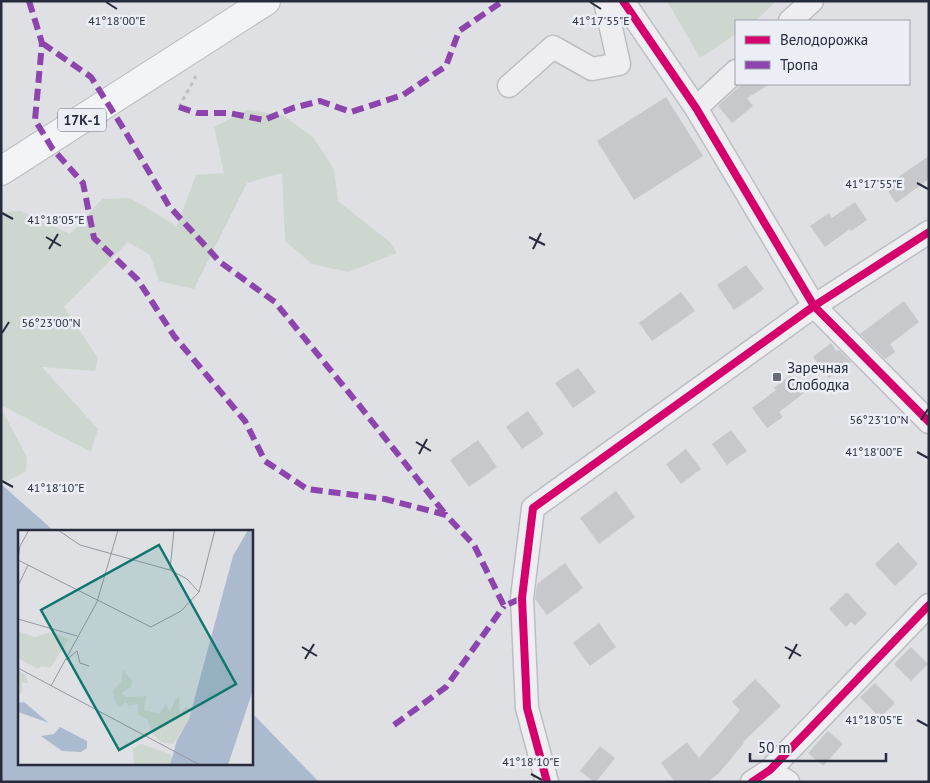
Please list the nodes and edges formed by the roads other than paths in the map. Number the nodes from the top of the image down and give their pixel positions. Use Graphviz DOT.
graph roads {
  1 [pos="266,1"];
  2 [pos="605,1"];
  3 [pos="623,1"];
  4 [pos="812,1"];
  5 [pos="791,20"];
  6 [pos="735,72"];
  7 [pos="509,86"];
  8 [pos="696,108"];
  9 [pos="1,172"];
  10 [pos="929,232"];
  11 [pos="814,306"];
  12 [pos="929,422"];
  13 [pos="929,606"];
  14 [pos="779,776"];
  15 [pos="547,782"];
  16 [pos="752,782"];
  1 -- 9 [label="main road, 17К-1"];
  2 -- 7 [label="street"];
  3 -- 8 [label="street"];
  4 -- 5 [label="street"];
  6 -- 8 [label="street"];
  8 -- 11 [label="street"];
  10 -- 11 [label="street"];
  11 -- 12 [label="street"];
  11 -- 15 [label="street"];
  13 -- 14 [label="street"];
  14 -- 16 [label="street"];
}
